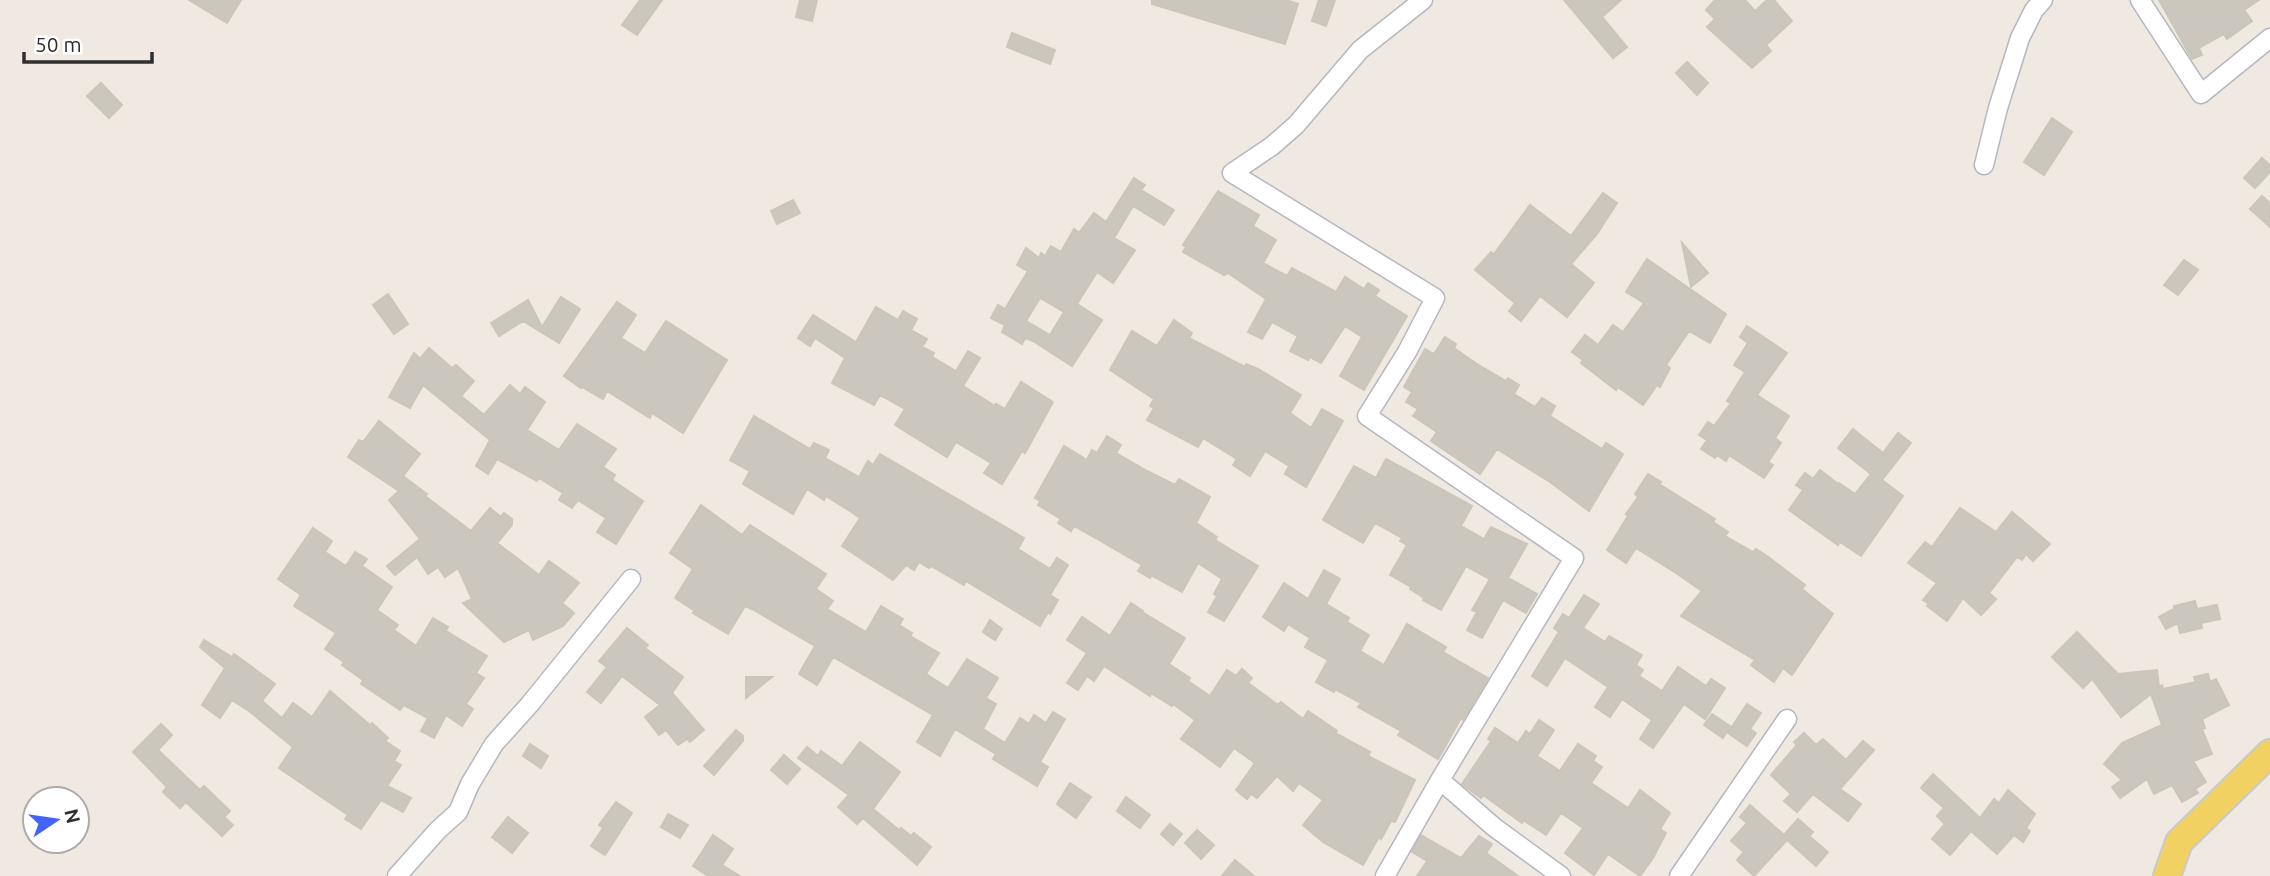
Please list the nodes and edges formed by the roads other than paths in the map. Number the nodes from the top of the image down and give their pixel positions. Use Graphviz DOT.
graph roads {
  1 [pos="1423,0"];
  2 [pos="2043,0"];
  3 [pos="2140,0"];
  4 [pos="2270,38"];
  5 [pos="1984,165"];
  6 [pos="631,579"];
  7 [pos="1787,719"];
  8 [pos="2270,752"];
  9 [pos="1440,780"];
  10 [pos="397,876"];
  11 [pos="1385,876"];
  12 [pos="1561,876"];
  13 [pos="1679,876"];
  14 [pos="2167,876"];
  1 -- 9 [label="street"];
  2 -- 5 [label="street"];
  3 -- 4 [label="street"];
  6 -- 10 [label="street"];
  7 -- 13 [label="street"];
  8 -- 14 [label="main road"];
  9 -- 11 [label="street"];
  9 -- 12 [label="street"];
}
